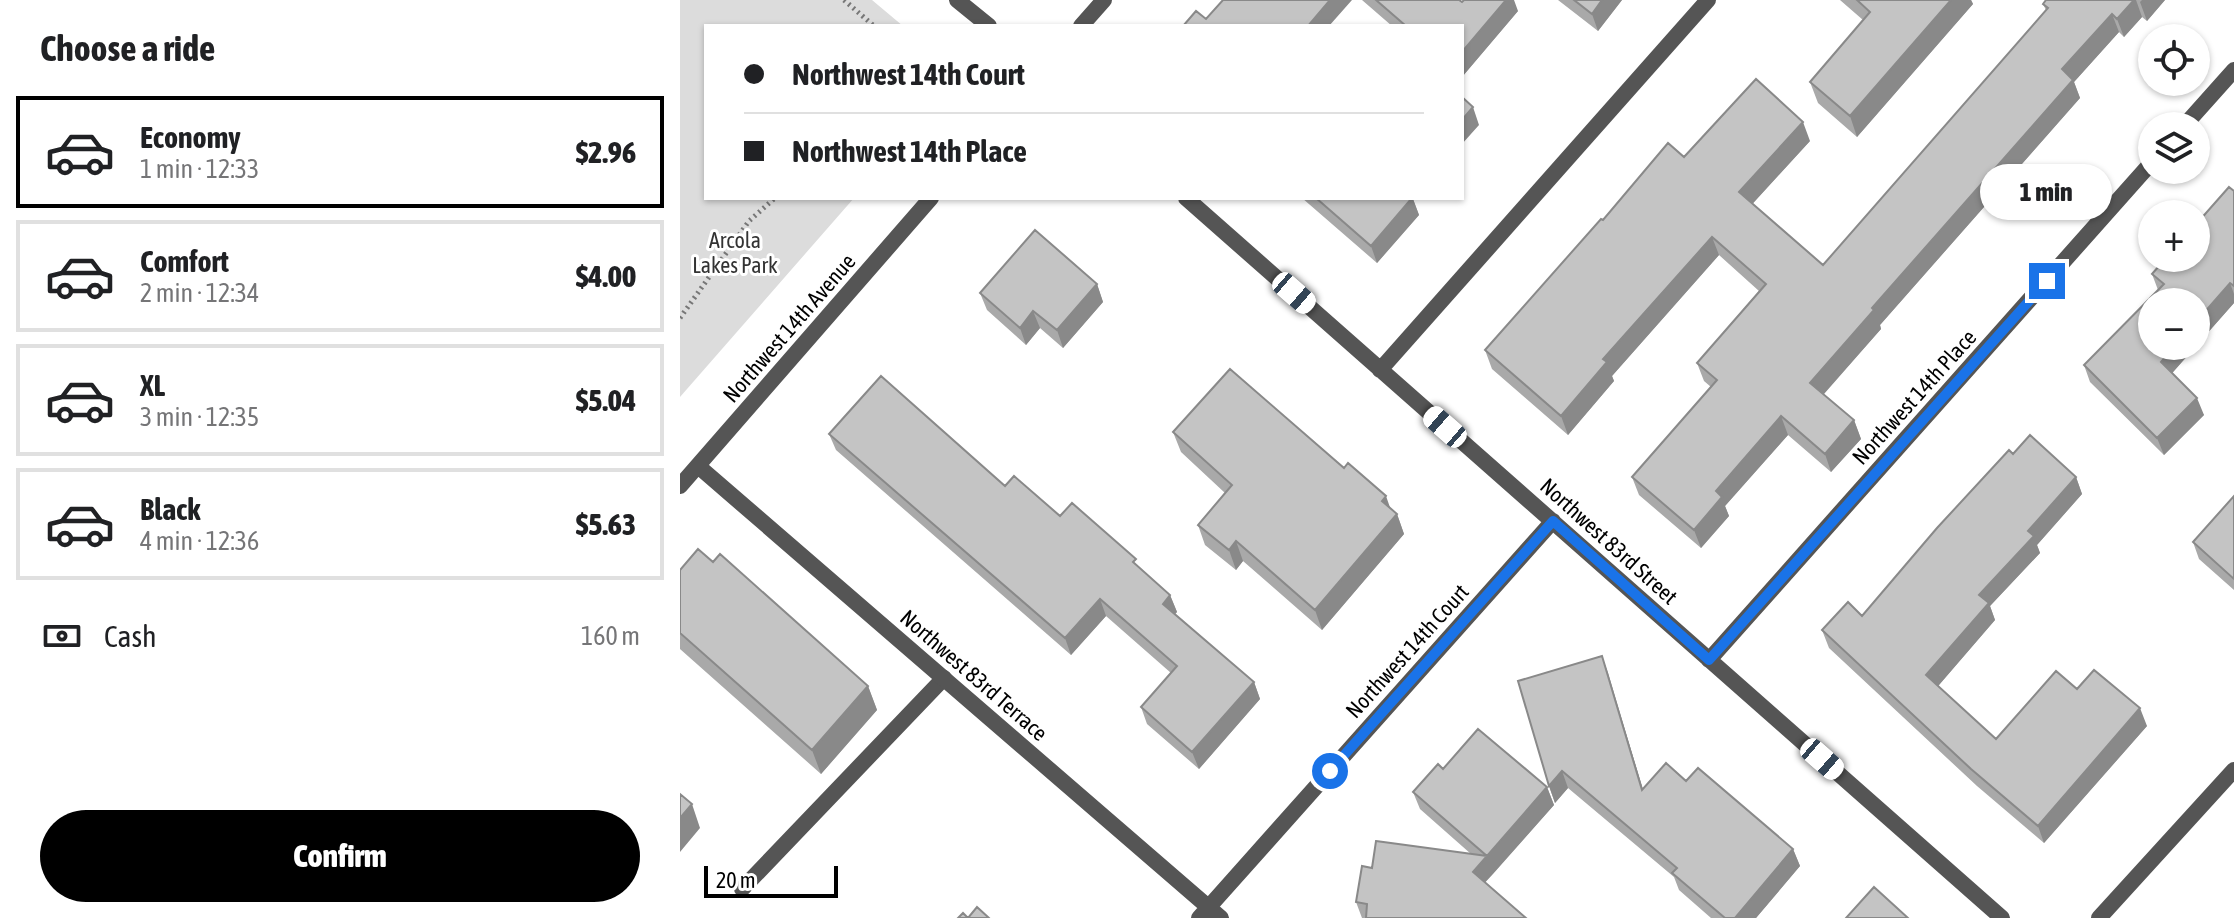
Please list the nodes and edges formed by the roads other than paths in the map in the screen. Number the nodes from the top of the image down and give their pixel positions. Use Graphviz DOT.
graph roads {
  1 [pos="957,0"];
  2 [pos="1104,0"];
  3 [pos="1708,0"];
  4 [pos="987,24"];
  5 [pos="1083,24"];
  6 [pos="2234,70"];
  7 [pos="2196,112"];
  8 [pos="2138,178"];
  9 [pos="929,200"];
  10 [pos="1188,200"];
  11 [pos="1380,370"];
  12 [pos="698,466"];
  13 [pos="680,486"];
  14 [pos="1553,521"];
  15 [pos="1709,660"];
  16 [pos="944,678"];
  17 [pos="2234,770"];
  18 [pos="742,889"];
  19 [pos="1209,914"];
  20 [pos="2002,918"];
  21 [pos="2099,918"];
  1 -- 4 [label="street"];
  2 -- 5 [label="street"];
  3 -- 11 [label="street"];
  6 -- 7 [label="street"];
  8 -- 15 [label="street, Northwest 14th Place"];
  9 -- 12 [label="street, Northwest 14th Avenue"];
  10 -- 11 [label="street, Northwest 83rd Street"];
  11 -- 14 [label="street, Northwest 83rd Street"];
  12 -- 13 [label="street, Northwest 14th Avenue"];
  12 -- 16 [label="street, Northwest 83rd Terrace"];
  14 -- 15 [label="street, Northwest 83rd Street"];
  14 -- 19 [label="street, Northwest 14th Court"];
  15 -- 20 [label="street, Northwest 83rd Street"];
  16 -- 18 [label="street"];
  16 -- 19 [label="street, Northwest 83rd Terrace"];
  17 -- 21 [label="street"];
}
